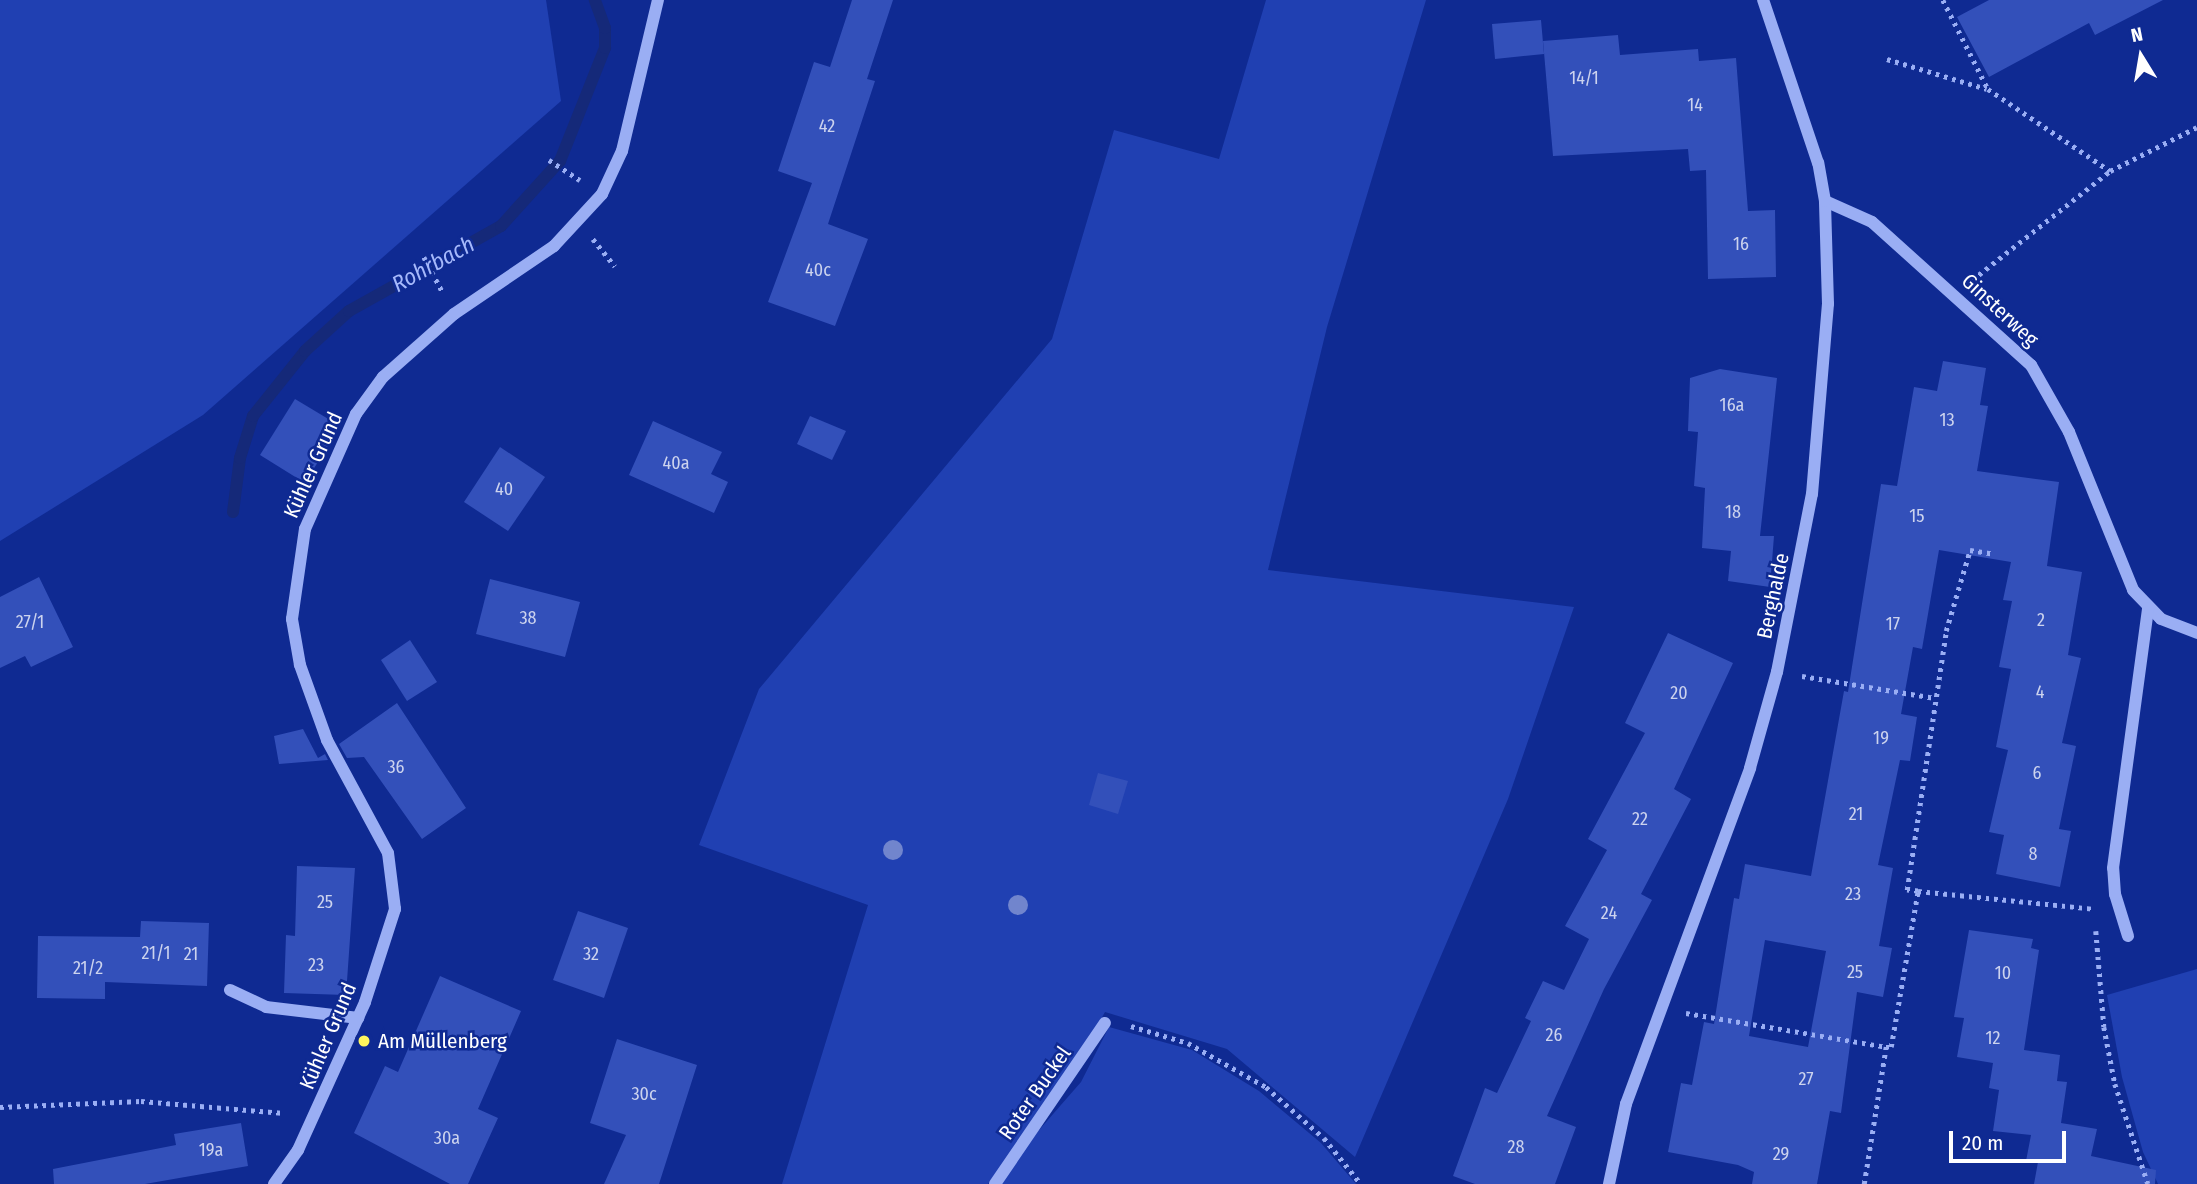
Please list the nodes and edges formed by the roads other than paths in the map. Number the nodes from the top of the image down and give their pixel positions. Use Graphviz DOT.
graph roads {
  1 [pos="658,0"];
  2 [pos="1763,0"];
  3 [pos="1825,201"];
  4 [pos="2148,608"];
  5 [pos="2197,634"];
  6 [pos="2129,936"];
  7 [pos="230,990"];
  8 [pos="358,1018"];
  9 [pos="1105,1023"];
  10 [pos="274,1184"];
  11 [pos="995,1184"];
  12 [pos="1609,1184"];
  1 -- 8 [label="street, Kühler Grund"];
  2 -- 3 [label="street, Berghalde"];
  3 -- 4 [label="street, Ginsterweg"];
  3 -- 12 [label="street, Berghalde"];
  4 -- 5 [label="street, Ginsterweg"];
  4 -- 6 [label="street"];
  7 -- 8 [label="street"];
  8 -- 10 [label="street, Kühler Grund"];
  9 -- 11 [label="street, Roter Buckel"];
}
